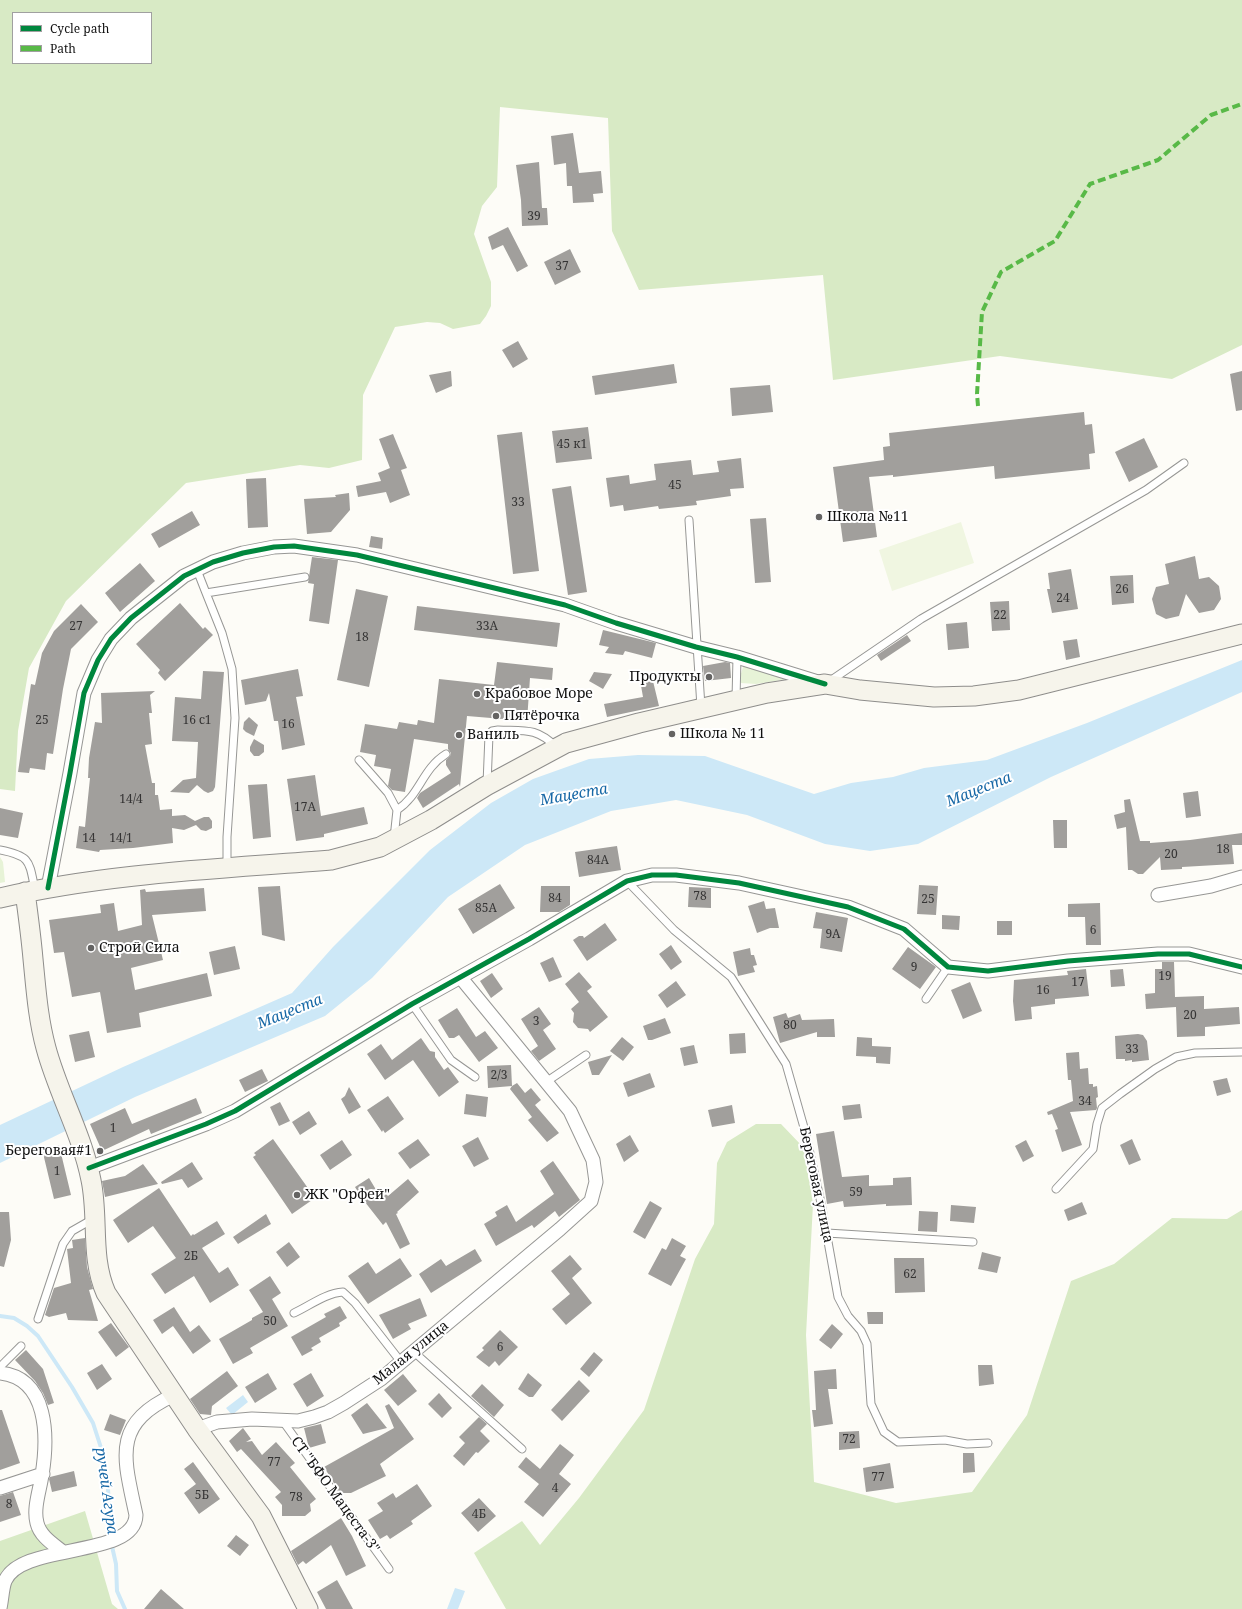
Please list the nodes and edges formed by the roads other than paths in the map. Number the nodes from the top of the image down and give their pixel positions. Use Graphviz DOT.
graph roads {
  1 [pos="1184,463"];
  2 [pos="689,520"];
  3 [pos="197,570"];
  4 [pos="305,577"];
  5 [pos="206,593"];
  6 [pos="1242,634"];
  7 [pos="696,648"];
  8 [pos="737,657"];
  9 [pos="825,684"];
  10 [pos="736,701"];
  11 [pos="701,710"];
  12 [pos="556,747"];
  13 [pos="446,754"];
  14 [pos="359,760"];
  15 [pos="486,786"];
  16 [pos="397,810"];
  17 [pos="394,840"];
  18 [pos="0,850"];
  19 [pos="227,869"];
  20 [pos="1242,877"];
  21 [pos="627,881"];
  22 [pos="36,890"];
  23 [pos="1158,895"];
  24 [pos="0,898"];
  25 [pos="948,967"];
  26 [pos="1242,967"];
  27 [pos="460,978"];
  28 [pos="926,999"];
  29 [pos="412,1004"];
  30 [pos="1242,1052"];
  31 [pos="586,1055"];
  32 [pos="474,1077"];
  33 [pos="546,1082"];
  34 [pos="89,1168"];
  35 [pos="1056,1189"];
  36 [pos="94,1218"];
  37 [pos="827,1233"];
  38 [pos="972,1242"];
  39 [pos="294,1313"];
  40 [pos="38,1319"];
  41 [pos="21,1346"];
  42 [pos="414,1352"];
  43 [pos="401,1362"];
  44 [pos="0,1367"];
  45 [pos="0,1373"];
  46 [pos="174,1395"];
  47 [pos="282,1420"];
  48 [pos="197,1429"];
  49 [pos="988,1443"];
  50 [pos="522,1449"];
  51 [pos="43,1474"];
  52 [pos="0,1488"];
  53 [pos="63,1552"];
  54 [pos="389,1569"];
  55 [pos="0,1608"];
  56 [pos="308,1609"];
  1 -- 9 [label="lane"];
  2 -- 7 [label="lane"];
  3 -- 5 [label="lane"];
  3 -- 7 [label="street"];
  3 -- 22 [label="street"];
  4 -- 5 [label="lane"];
  5 -- 19 [label="lane"];
  6 -- 9 [label="main road"];
  7 -- 8 [label="street"];
  7 -- 11 [label="lane"];
  8 -- 9 [label="street"];
  8 -- 10 [label="lane"];
  9 -- 10 [label="main road"];
  10 -- 11 [label="main road"];
  11 -- 12 [label="main road"];
  12 -- 15 [label="main road"];
  12 -- 15 [label="lane"];
  13 -- 16 [label="lane"];
  14 -- 16 [label="lane"];
  15 -- 17 [label="main road"];
  16 -- 17 [label="lane"];
  17 -- 19 [label="main road"];
  18 -- 22 [label="lane"];
  19 -- 22 [label="main road"];
  20 -- 23 [label="street"];
  21 -- 25 [label="street"];
  21 -- 27 [label="street"];
  21 -- 37 [label="lane, Береговая улица"];
  22 -- 24 [label="main road"];
  22 -- 34 [label="main road"];
  25 -- 26 [label="street"];
  25 -- 28 [label="lane"];
  27 -- 29 [label="street"];
  27 -- 33 [label="street"];
  29 -- 32 [label="lane"];
  29 -- 34 [label="street"];
  30 -- 35 [label="lane"];
  31 -- 33 [label="lane"];
  33 -- 42 [label="street, Малая улица"];
  34 -- 36 [label="main road"];
  36 -- 40 [label="lane"];
  36 -- 46 [label="main road"];
  37 -- 38 [label="lane"];
  37 -- 49 [label="lane, Береговая улица"];
  39 -- 43 [label="lane"];
  41 -- 44 [label="lane"];
  42 -- 43 [label="street, Малая улица"];
  42 -- 50 [label="lane"];
  43 -- 47 [label="street, Малая улица"];
  45 -- 51 [label="street"];
  46 -- 48 [label="main road"];
  46 -- 53 [label="street"];
  47 -- 48 [label="street, Малая улица"];
  47 -- 54 [label="lane, СТ \"БФО Мацеста-3\""];
  48 -- 56 [label="main road"];
  51 -- 52 [label="street"];
  51 -- 53 [label="street"];
  53 -- 55 [label="street"];
}
